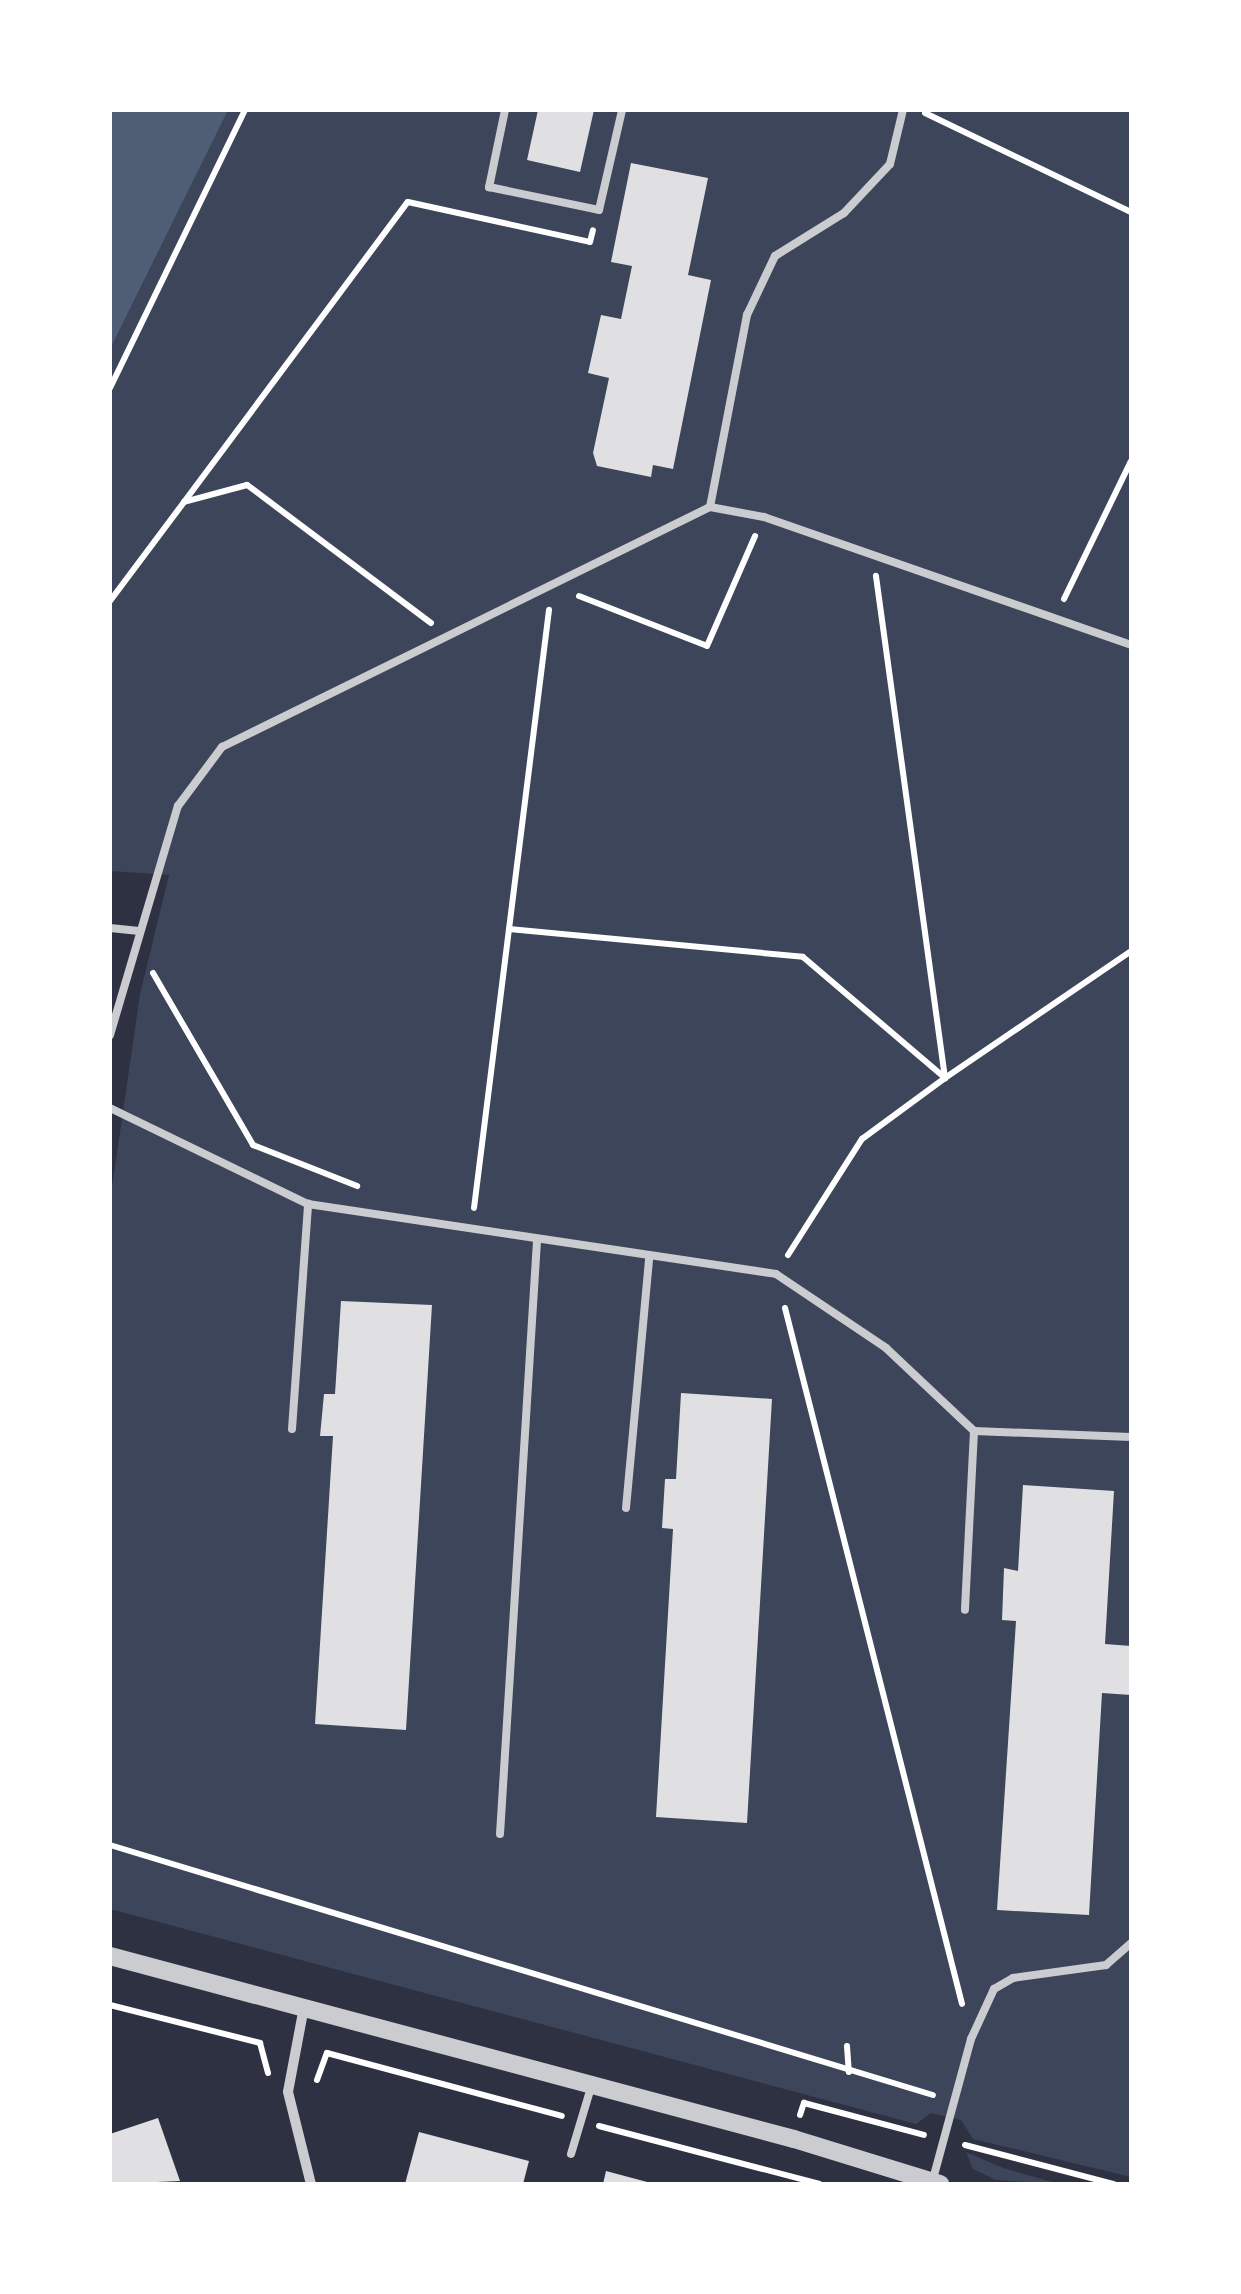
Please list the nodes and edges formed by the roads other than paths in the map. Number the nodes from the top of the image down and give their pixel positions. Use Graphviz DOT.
graph roads {
  1 [pos="505,110"];
  2 [pos="622,110"];
  3 [pos="903,110"];
  4 [pos="710,507"];
  5 [pos="1131,645"];
  6 [pos="110,928"];
  7 [pos="137,931"];
  8 [pos="110,1036"];
  9 [pos="110,1108"];
  10 [pos="308,1204"];
  11 [pos="537,1241"];
  12 [pos="648,1258"];
  13 [pos="292,1428"];
  14 [pos="974,1431"];
  15 [pos="1131,1437"];
  16 [pos="626,1508"];
  17 [pos="964,1610"];
  18 [pos="500,1834"];
  19 [pos="1131,1943"];
  20 [pos="110,1956"];
  21 [pos="304,2007"];
  22 [pos="592,2084"];
  23 [pos="572,2154"];
  24 [pos="936,2183"];
  25 [pos="311,2184"];
  1 -- 2 [label="lane"];
  3 -- 4 [label="lane"];
  4 -- 5 [label="lane"];
  4 -- 7 [label="lane"];
  6 -- 7 [label="lane"];
  7 -- 8 [label="lane"];
  9 -- 10 [label="lane"];
  10 -- 11 [label="lane"];
  10 -- 13 [label="lane"];
  11 -- 12 [label="lane"];
  11 -- 18 [label="lane"];
  12 -- 14 [label="lane"];
  12 -- 16 [label="lane"];
  14 -- 15 [label="lane"];
  14 -- 17 [label="lane"];
  19 -- 24 [label="lane"];
  20 -- 21 [label="street"];
  21 -- 22 [label="street"];
  21 -- 25 [label="street"];
  22 -- 23 [label="lane"];
  22 -- 24 [label="street"];
}
